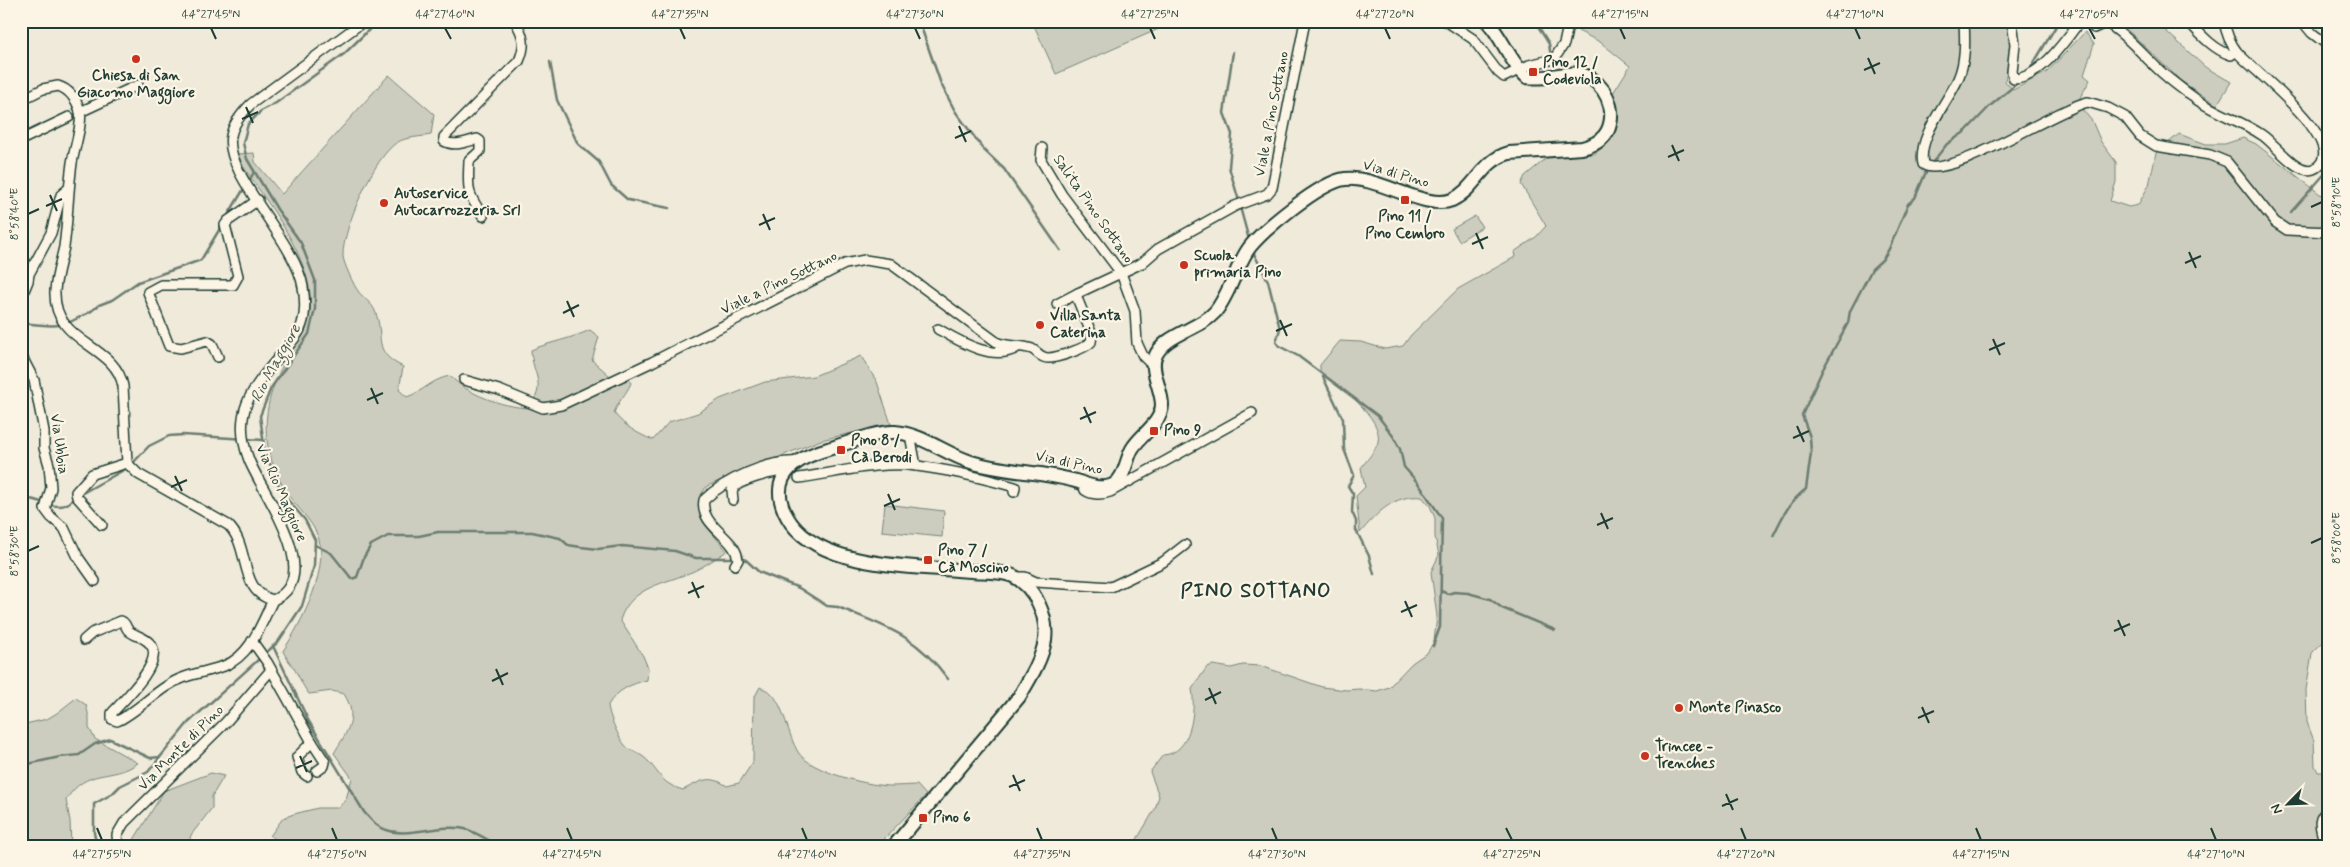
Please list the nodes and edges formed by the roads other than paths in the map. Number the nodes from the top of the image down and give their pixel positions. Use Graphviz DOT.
graph roads {
  1 [pos="364,21"];
  2 [pos="515,21"];
  3 [pos="1305,21"];
  4 [pos="1446,21"];
  5 [pos="1488,21"];
  6 [pos="1569,21"];
  7 [pos="1964,21"];
  8 [pos="2012,21"];
  9 [pos="2080,21"];
  10 [pos="2188,21"];
  11 [pos="2224,21"];
  12 [pos="2302,21"];
  13 [pos="2094,28"];
  14 [pos="2329,46"];
  15 [pos="2236,51"];
  16 [pos="1520,70"];
  17 [pos="138,85"];
  18 [pos="21,100"];
  19 [pos="80,112"];
  20 [pos="69,117"];
  21 [pos="21,140"];
  22 [pos="1042,148"];
  23 [pos="68,189"];
  24 [pos="258,200"];
  25 [pos="483,216"];
  26 [pos="2329,232"];
  27 [pos="1121,273"];
  28 [pos="1078,293"];
  29 [pos="21,298"];
  30 [pos="1057,304"];
  31 [pos="938,329"];
  32 [pos="1018,347"];
  33 [pos="21,356"];
  34 [pos="218,357"];
  35 [pos="1154,368"];
  36 [pos="464,380"];
  37 [pos="1252,413"];
  38 [pos="910,435"];
  39 [pos="798,462"];
  40 [pos="127,463"];
  41 [pos="916,466"];
  42 [pos="793,474"];
  43 [pos="1083,484"];
  44 [pos="1014,492"];
  45 [pos="733,500"];
  46 [pos="102,526"];
  47 [pos="1185,545"];
  48 [pos="735,565"];
  49 [pos="1014,577"];
  50 [pos="95,581"];
  51 [pos="273,600"];
  52 [pos="84,640"];
  53 [pos="254,644"];
  54 [pos="270,666"];
  55 [pos="312,742"];
  56 [pos="317,770"];
  57 [pos="307,776"];
  58 [pos="2329,810"];
  59 [pos="118,846"];
  60 [pos="894,846"];
  61 [pos="2321,846"];
  1 -- 24 [label="street, Via Rio Maggiore"];
  2 -- 25 [label="street"];
  3 -- 27 [label="street, Viale a Pino Sottano"];
  4 -- 16 [label="street"];
  5 -- 16 [label="street"];
  6 -- 16 [label="street"];
  7 -- 26 [label="street"];
  8 -- 9 [label="street"];
  10 -- 15 [label="street"];
  11 -- 15 [label="street"];
  12 -- 14 [label="street"];
  13 -- 15 [label="street"];
  16 -- 35 [label="street, Via di Pino"];
  17 -- 19 [label="street"];
  18 -- 19 [label="street"];
  19 -- 23 [label="street"];
  20 -- 21 [label="street"];
  22 -- 27 [label="street, Salita Pino Sottano"];
  23 -- 29 [label="street"];
  23 -- 40 [label="street"];
  24 -- 34 [label="street"];
  24 -- 51 [label="street, Via Rio Maggiore"];
  27 -- 28 [label="street, Viale a Pino Sottano"];
  27 -- 35 [label="street, Salita Pino Sottano"];
  28 -- 30 [label="street"];
  28 -- 32 [label="street, Viale a Pino Sottano"];
  31 -- 32 [label="street"];
  32 -- 36 [label="street, Viale a Pino Sottano"];
  33 -- 50 [label="street, Via Ubbia"];
  35 -- 43 [label="street, Via di Pino"];
  37 -- 43 [label="street"];
  38 -- 39 [label="street, Via di Pino"];
  38 -- 41 [label="street"];
  38 -- 43 [label="street, Via di Pino"];
  39 -- 42 [label="street, Via di Pino"];
  39 -- 48 [label="street"];
  40 -- 46 [label="street"];
  40 -- 51 [label="street"];
  41 -- 42 [label="street"];
  41 -- 44 [label="street"];
  42 -- 45 [label="street"];
  42 -- 49 [label="street"];
  47 -- 49 [label="street"];
  49 -- 60 [label="street"];
  51 -- 53 [label="street, Via Rio Maggiore"];
  52 -- 53 [label="street, Via Rio Maggiore"];
  53 -- 54 [label="street"];
  54 -- 55 [label="street"];
  54 -- 59 [label="street, Via Monte di Pino"];
  55 -- 56 [label="street"];
  55 -- 57 [label="street"];
  58 -- 61 [label="street"];
}
